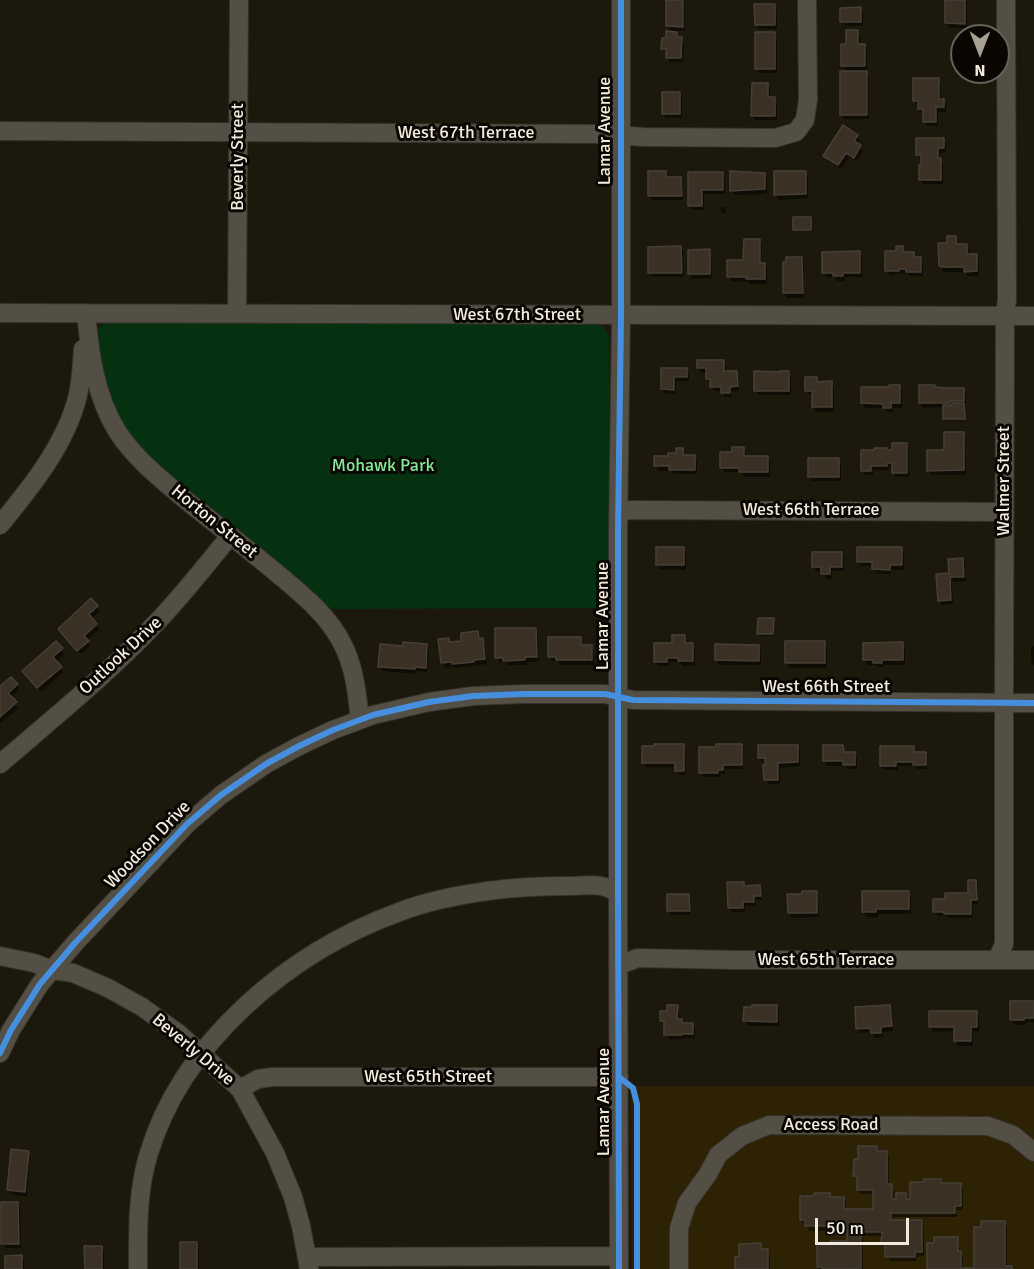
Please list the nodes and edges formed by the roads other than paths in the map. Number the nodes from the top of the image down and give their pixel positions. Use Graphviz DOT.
graph roads {
  1 [pos="239,0"];
  2 [pos="621,0"];
  3 [pos="807,0"];
  4 [pos="1006,0"];
  5 [pos="0,131"];
  6 [pos="238,132"];
  7 [pos="621,136"];
  8 [pos="0,313"];
  9 [pos="86,313"];
  10 [pos="237,314"];
  11 [pos="621,315"];
  12 [pos="1005,316"];
  13 [pos="1034,316"];
  14 [pos="103,405"];
  15 [pos="74,406"];
  16 [pos="619,511"];
  17 [pos="1004,512"];
  18 [pos="0,525"];
  19 [pos="230,536"];
  20 [pos="618,697"];
  21 [pos="1005,703"];
  22 [pos="1034,703"];
  23 [pos="360,720"];
  24 [pos="0,764"];
  25 [pos="618,892"];
  26 [pos="0,956"];
  27 [pos="997,960"];
  28 [pos="1034,960"];
  29 [pos="618,965"];
  30 [pos="52,970"];
  31 [pos="0,1053"];
  32 [pos="202,1054"];
  33 [pos="619,1077"];
  34 [pos="240,1089"];
  35 [pos="1034,1152"];
  36 [pos="619,1262"];
  37 [pos="308,1263"];
  38 [pos="138,1269"];
  39 [pos="679,1269"];
  1 -- 6 [label="street, Beverly Street"];
  2 -- 7 [label="street, Lamar Avenue"];
  3 -- 7 [label="street, West 67th Terrace"];
  4 -- 12 [label="street, Walmer Street"];
  5 -- 6 [label="street, West 67th Terrace"];
  6 -- 7 [label="street, West 67th Terrace"];
  6 -- 10 [label="street, Beverly Street"];
  7 -- 11 [label="street, Lamar Avenue"];
  8 -- 9 [label="street, West 67th Street"];
  9 -- 10 [label="street, West 67th Street"];
  9 -- 14 [label="street, Horton Street"];
  9 -- 15 [label="street"];
  10 -- 11 [label="street, West 67th Street"];
  11 -- 12 [label="street, West 67th Street"];
  11 -- 16 [label="street, Lamar Avenue"];
  12 -- 13 [label="street, West 67th Street"];
  12 -- 17 [label="street, Walmer Street"];
  14 -- 15 [label="street"];
  14 -- 19 [label="street, Horton Street"];
  15 -- 18 [label="street"];
  16 -- 17 [label="street, West 66th Terrace"];
  16 -- 20 [label="street, Lamar Avenue"];
  17 -- 21 [label="street, Walmer Street"];
  19 -- 23 [label="street, Horton Street"];
  19 -- 24 [label="street, Outlook Drive"];
  20 -- 21 [label="street, West 66th Street"];
  20 -- 23 [label="street, Woodson Drive"];
  20 -- 25 [label="street, Lamar Avenue"];
  21 -- 22 [label="street, West 66th Street"];
  21 -- 27 [label="street, Walmer Street"];
  23 -- 30 [label="street, Woodson Drive"];
  25 -- 29 [label="street, Lamar Avenue"];
  25 -- 32 [label="street"];
  26 -- 30 [label="street, Beverly Drive"];
  27 -- 28 [label="street, West 65th Terrace"];
  27 -- 29 [label="street, West 65th Terrace"];
  29 -- 33 [label="street, Lamar Avenue"];
  30 -- 31 [label="street, Woodson Drive"];
  30 -- 32 [label="street, Beverly Drive"];
  32 -- 34 [label="street, Beverly Drive"];
  32 -- 38 [label="street"];
  33 -- 34 [label="street, West 65th Street"];
  33 -- 36 [label="street, Lamar Avenue"];
  34 -- 37 [label="street, Beverly Drive"];
  35 -- 39 [label="street, Access Road"];
  36 -- 37 [label="street"];
}
